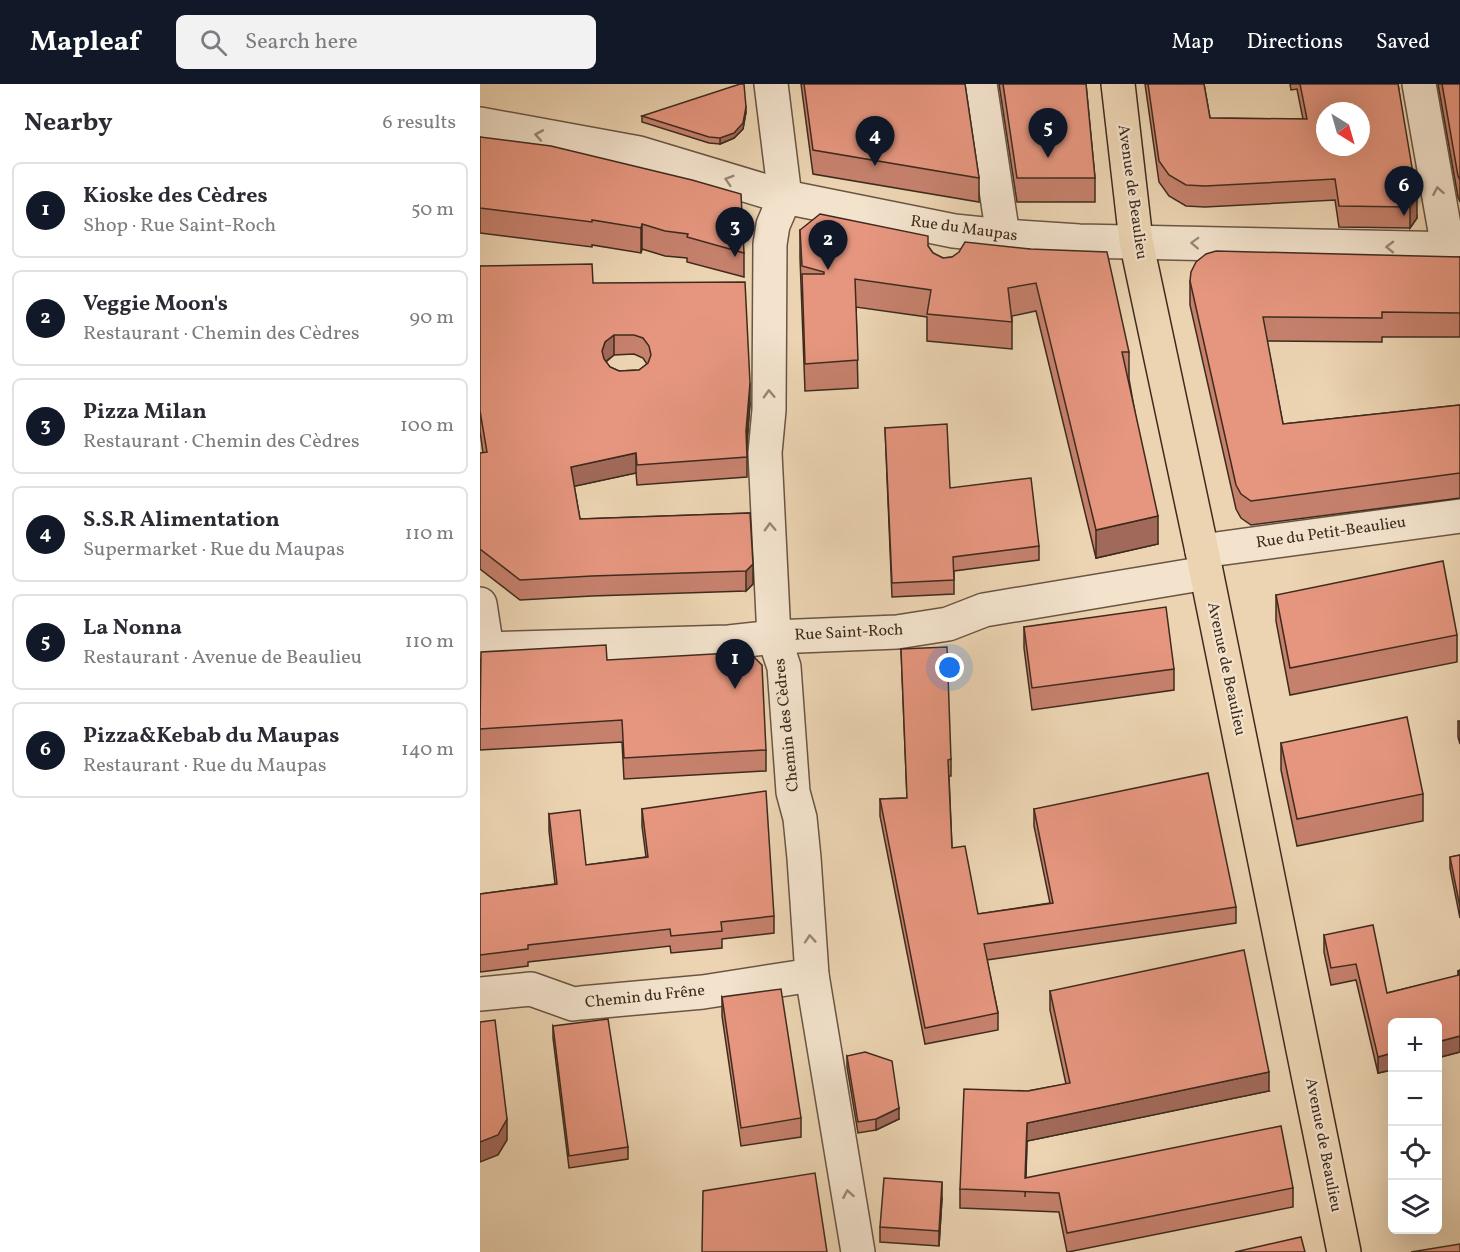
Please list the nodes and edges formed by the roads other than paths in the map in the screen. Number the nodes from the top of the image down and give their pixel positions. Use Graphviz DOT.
graph roads {
  1 [pos="771,84"];
  2 [pos="980,84"];
  3 [pos="1118,84"];
  4 [pos="1419,84"];
  5 [pos="480,124"];
  6 [pos="785,196"];
  7 [pos="1004,236"];
  8 [pos="1136,241"];
  9 [pos="1454,249"];
  10 [pos="1460,516"];
  11 [pos="1204,562"];
  12 [pos="480,604"];
  13 [pos="774,637"];
  14 [pos="483,649"];
  15 [pos="812,975"];
  16 [pos="480,994"];
  17 [pos="858,1252"];
  18 [pos="1344,1252"];
  1 -- 6 [label="street"];
  2 -- 7 [label="street"];
  3 -- 8 [label="main road, Avenue de Beaulieu"];
  9 -- 4 [label="street, one-way"];
  6 -- 5 [label="street, Rue du Maupas, one-way"];
  6 -- 7 [label="street, Rue du Maupas"];
  13 -- 6 [label="street, Chemin des Cèdres, one-way"];
  7 -- 8 [label="street, Rue du Maupas"];
  9 -- 8 [label="street, Rue du Maupas, one-way"];
  8 -- 11 [label="main road, Avenue de Beaulieu"];
  10 -- 11 [label="street, Rue du Petit-Beaulieu"];
  11 -- 13 [label="street, Rue Saint-Roch"];
  11 -- 18 [label="main road, Avenue de Beaulieu"];
  12 -- 14 [label="street, Rue Saint-Roch"];
  13 -- 14 [label="street, Rue Saint-Roch"];
  15 -- 13 [label="street, Chemin des Cèdres, one-way"];
  15 -- 16 [label="street, Chemin du Frêne"];
  17 -- 15 [label="street, Chemin des Cèdres, one-way"];
}
